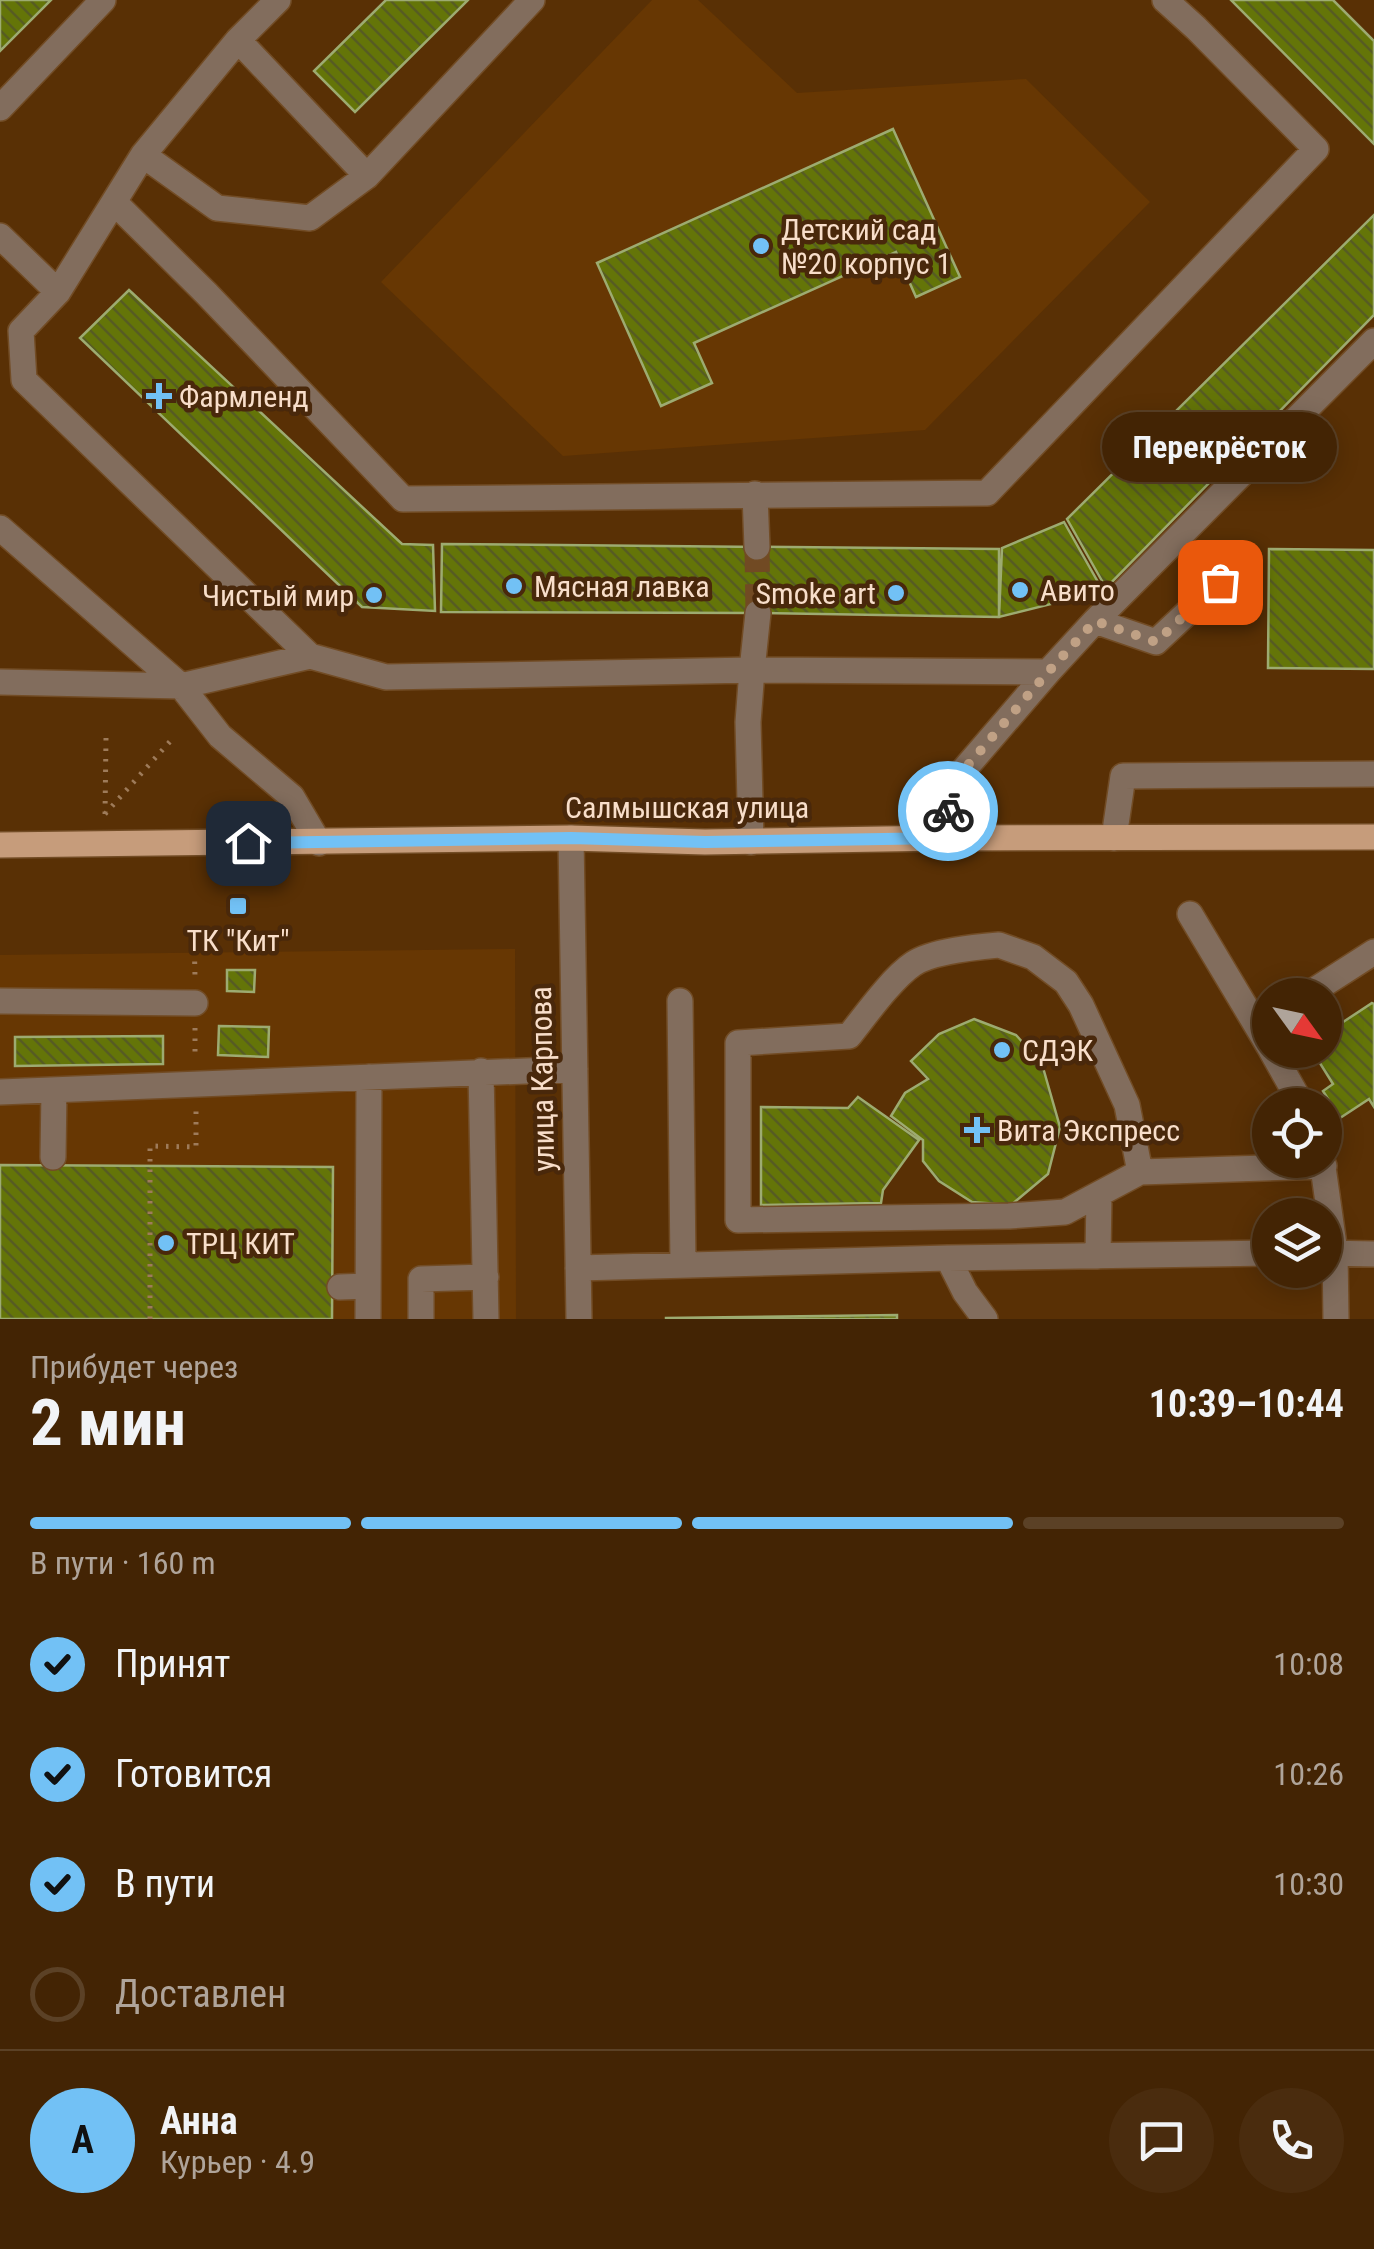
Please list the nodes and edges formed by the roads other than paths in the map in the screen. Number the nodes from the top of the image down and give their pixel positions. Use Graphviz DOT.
graph roads {
  1 [pos="103,0"];
  2 [pos="278,0"];
  3 [pos="532,0"];
  4 [pos="1165,0"];
  5 [pos="238,40"];
  6 [pos="0,108"];
  7 [pos="143,155"];
  8 [pos="368,176"];
  9 [pos="115,202"];
  10 [pos="0,236"];
  11 [pos="58,292"];
  12 [pos="1374,341"];
  13 [pos="755,494"];
  14 [pos="0,528"];
  15 [pos="757,547"];
  16 [pos="1220,582"];
  17 [pos="758,613"];
  18 [pos="1095,621"];
  19 [pos="310,656"];
  20 [pos="752,670"];
  21 [pos="1048,672"];
  22 [pos="1,681"];
  23 [pos="182,686"];
  24 [pos="1374,774"];
  25 [pos="1374,837"];
  26 [pos="571,838"];
  27 [pos="944,838"];
  28 [pos="1114,838"];
  29 [pos="751,842"];
  30 [pos="319,843"];
  31 [pos="0,845"];
  32 [pos="1190,914"];
  33 [pos="1374,952"];
  34 [pos="1333,978"];
  35 [pos="0,1001"];
  36 [pos="680,1002"];
  37 [pos="195,1003"];
  38 [pos="1252,1012"];
  39 [pos="575,1069"];
  40 [pos="480,1071"];
  41 [pos="370,1077"];
  42 [pos="54,1090"];
  43 [pos="0,1092"];
  44 [pos="52,1157"];
  45 [pos="1252,1166"];
  46 [pos="1140,1172"];
  47 [pos="1099,1194"];
  48 [pos="806,1218"];
  49 [pos="1252,1253"];
  50 [pos="1342,1253"];
  51 [pos="1374,1254"];
  52 [pos="1098,1256"];
  53 [pos="948,1258"];
  54 [pos="808,1262"];
  55 [pos="684,1265"];
  56 [pos="578,1268"];
  57 [pos="486,1277"];
  58 [pos="368,1286"];
  59 [pos="340,1287"];
  60 [pos="1333,1288"];
  61 [pos="368,1319"];
  62 [pos="422,1319"];
  63 [pos="486,1319"];
  64 [pos="579,1319"];
  65 [pos="985,1319"];
  66 [pos="1336,1319"];
  1 -- 6 [label="street"];
  2 -- 5 [label="street"];
  3 -- 8 [label="street"];
  4 -- 13 [label="street"];
  5 -- 7 [label="street"];
  5 -- 8 [label="street"];
  7 -- 8 [label="street"];
  7 -- 9 [label="street"];
  9 -- 11 [label="street"];
  9 -- 13 [label="street"];
  10 -- 11 [label="street"];
  11 -- 19 [label="street"];
  12 -- 18 [label="street"];
  13 -- 15 [label="street"];
  14 -- 23 [label="street"];
  16 -- 18 [label="street"];
  17 -- 20 [label="street"];
  18 -- 21 [label="street"];
  19 -- 20 [label="street"];
  19 -- 23 [label="street"];
  20 -- 21 [label="street"];
  20 -- 29 [label="street"];
  21 -- 27 [label="street"];
  22 -- 23 [label="street"];
  23 -- 30 [label="street"];
  24 -- 28 [label="street"];
  25 -- 28 [label="main road, Салмышская улица"];
  26 -- 29 [label="main road, Салмышская улица"];
  26 -- 30 [label="main road, Салмышская улица"];
  26 -- 39 [label="street, улица Карпова"];
  27 -- 28 [label="main road, Салмышская улица"];
  27 -- 29 [label="main road, Салмышская улица"];
  30 -- 31 [label="main road, Салмышская улица"];
  32 -- 38 [label="street"];
  33 -- 34 [label="street"];
  35 -- 37 [label="street"];
  36 -- 55 [label="street"];
  39 -- 40 [label="street"];
  39 -- 56 [label="street, улица Карпова"];
  40 -- 41 [label="street"];
  40 -- 57 [label="street"];
  41 -- 42 [label="street"];
  41 -- 58 [label="street"];
  42 -- 43 [label="street"];
  42 -- 44 [label="street"];
  45 -- 46 [label="street"];
  46 -- 47 [label="street"];
  46 -- 48 [label="street"];
  47 -- 48 [label="street"];
  47 -- 52 [label="street"];
  48 -- 54 [label="street"];
  49 -- 52 [label="street"];
  50 -- 51 [label="street"];
  52 -- 53 [label="street"];
  53 -- 54 [label="street"];
  53 -- 65 [label="street"];
  54 -- 55 [label="street"];
  55 -- 56 [label="street"];
  56 -- 64 [label="street, улица Карпова"];
  57 -- 62 [label="street"];
  57 -- 63 [label="street"];
  58 -- 59 [label="street"];
  58 -- 61 [label="street"];
  60 -- 66 [label="street"];
}
